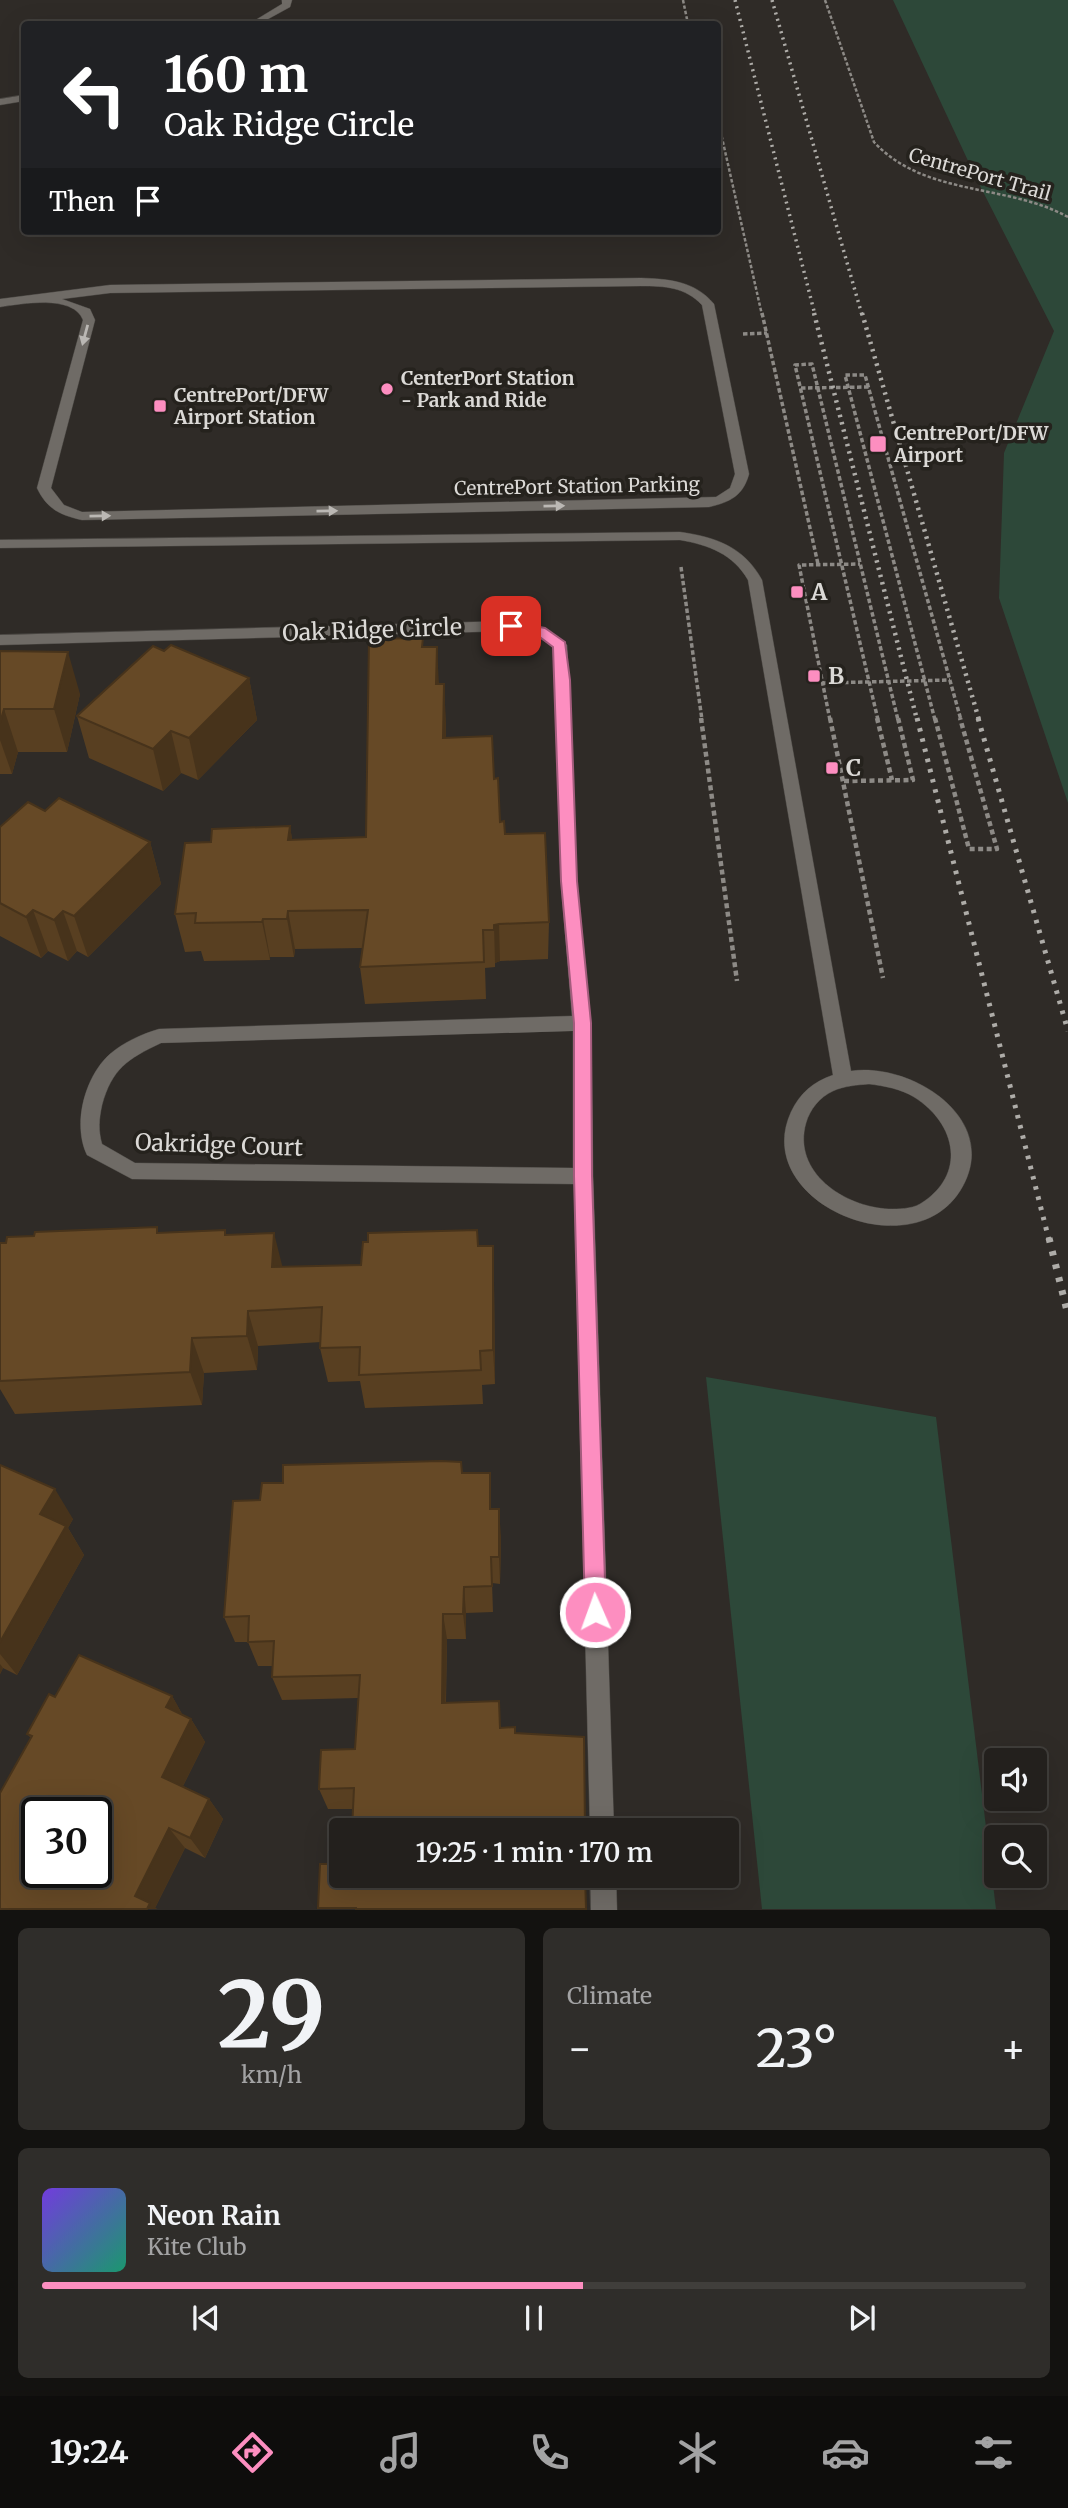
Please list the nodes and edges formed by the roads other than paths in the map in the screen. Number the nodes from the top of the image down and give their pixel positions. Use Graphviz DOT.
graph roads {
  1 [pos="287,0"];
  2 [pos="258,21"];
  3 [pos="21,98"];
  4 [pos="0,102"];
  5 [pos="45,298"];
  6 [pos="0,303"];
  7 [pos="0,544"];
  8 [pos="0,640"];
  9 [pos="582,1023"];
  10 [pos="843,1079"];
  11 [pos="583,1176"];
  12 [pos="602,1818"];
  13 [pos="603,1888"];
  14 [pos="604,1909"];
  1 -- 2 [label="street"];
  3 -- 4 [label="street"];
  5 -- 5 [label="street, CentrePort Station Parking, one-way"];
  5 -- 6 [label="street, CentrePort Station Parking"];
  7 -- 10 [label="street"];
  8 -- 9 [label="street, Oak Ridge Circle"];
  9 -- 11 [label="street, Oak Ridge Circle"];
  9 -- 11 [label="street, Oakridge Court"];
  10 -- 10 [label="street"];
  11 -- 12 [label="street, Oak Ridge Circle"];
  13 -- 14 [label="street"];
}
